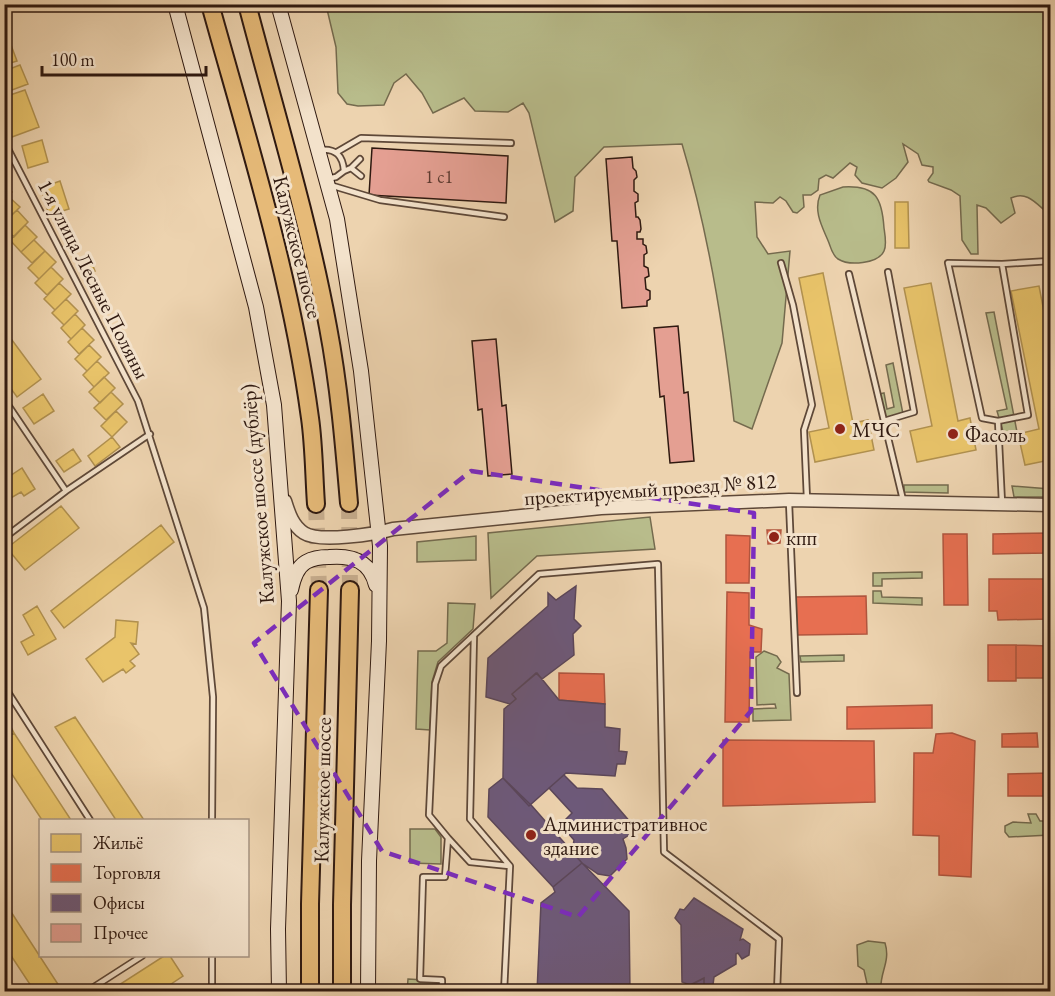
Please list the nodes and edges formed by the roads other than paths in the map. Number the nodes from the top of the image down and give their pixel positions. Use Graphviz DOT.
graph roads {
  1 [pos="175,4"];
  2 [pos="210,4"];
  3 [pos="247,4"];
  4 [pos="278,4"];
  5 [pos="4,141"];
  6 [pos="511,142"];
  7 [pos="320,150"];
  8 [pos="337,152"];
  9 [pos="360,159"];
  10 [pos="351,168"];
  11 [pos="344,171"];
  12 [pos="361,176"];
  13 [pos="328,182"];
  14 [pos="504,217"];
  15 [pos="1050,261"];
  16 [pos="782,263"];
  17 [pos="1002,264"];
  18 [pos="888,272"];
  19 [pos="849,274"];
  20 [pos="4,399"];
  21 [pos="884,421"];
  22 [pos="998,421"];
  23 [pos="150,434"];
  24 [pos="282,490"];
  25 [pos="66,491"];
  26 [pos="807,499"];
  27 [pos="789,500"];
  28 [pos="349,503"];
  29 [pos="904,503"];
  30 [pos="1002,503"];
  31 [pos="316,504"];
  32 [pos="1050,505"];
  33 [pos="378,533"];
  34 [pos="4,538"];
  35 [pos="319,590"];
  36 [pos="350,590"];
  37 [pos="379,594"];
  38 [pos="289,601"];
  39 [pos="474,635"];
  40 [pos="4,686"];
  41 [pos="797,693"];
  42 [pos="89,819"];
  43 [pos="212,819"];
  44 [pos="448,837"];
  45 [pos="510,866"];
  46 [pos="140,957"];
  47 [pos="212,957"];
  48 [pos="4,981"];
  49 [pos="11,992"];
  50 [pos="87,992"];
  51 [pos="212,992"];
  52 [pos="279,992"];
  53 [pos="310,992"];
  54 [pos="342,992"];
  55 [pos="368,992"];
  56 [pos="442,992"];
  57 [pos="504,992"];
  58 [pos="777,992"];
  1 -- 24 [label="main road, Калужское шоссе (дублёр)"];
  2 -- 31 [label="highway, Калужское шоссе"];
  3 -- 28 [label="highway, Калужское шоссе"];
  4 -- 7 [label="main road"];
  5 -- 23 [label="lane, 1-я улица Лесные Поляны"];
  6 -- 8 [label="lane"];
  7 -- 8 [label="lane"];
  7 -- 13 [label="main road"];
  8 -- 11 [label="lane"];
  9 -- 10 [label="lane"];
  10 -- 11 [label="lane"];
  10 -- 12 [label="lane"];
  11 -- 13 [label="lane"];
  13 -- 14 [label="lane"];
  13 -- 33 [label="main road"];
  15 -- 17 [label="lane"];
  16 -- 26 [label="lane"];
  17 -- 22 [label="lane"];
  17 -- 22 [label="lane"];
  18 -- 21 [label="lane"];
  19 -- 21 [label="lane"];
  20 -- 25 [label="lane"];
  21 -- 29 [label="lane"];
  22 -- 30 [label="lane"];
  23 -- 25 [label="lane"];
  23 -- 43 [label="lane, 1-я улица Лесные Поляны"];
  24 -- 33 [label="street, проектируемый проезд № 812"];
  24 -- 38 [label="main road, Калужское шоссе (дублёр)"];
  25 -- 34 [label="lane"];
  26 -- 27 [label="street, проектируемый проезд № 812"];
  26 -- 29 [label="street, проектируемый проезд № 812"];
  27 -- 33 [label="street, проектируемый проезд № 812"];
  27 -- 41 [label="lane"];
  29 -- 30 [label="street, проектируемый проезд № 812"];
  30 -- 32 [label="street, проектируемый проезд № 812"];
  33 -- 37 [label="main road"];
  35 -- 53 [label="highway, Калужское шоссе"];
  36 -- 54 [label="highway, Калужское шоссе"];
  37 -- 38 [label="main road"];
  37 -- 55 [label="main road"];
  38 -- 52 [label="main road, Калужское шоссе (дублёр)"];
  39 -- 44 [label="lane"];
  39 -- 45 [label="lane"];
  39 -- 58 [label="lane"];
  40 -- 42 [label="lane"];
  44 -- 45 [label="lane"];
  44 -- 56 [label="lane"];
  45 -- 57 [label="lane"];
  46 -- 50 [label="lane"];
  47 -- 51 [label="lane"];
  48 -- 49 [label="lane"];
}
